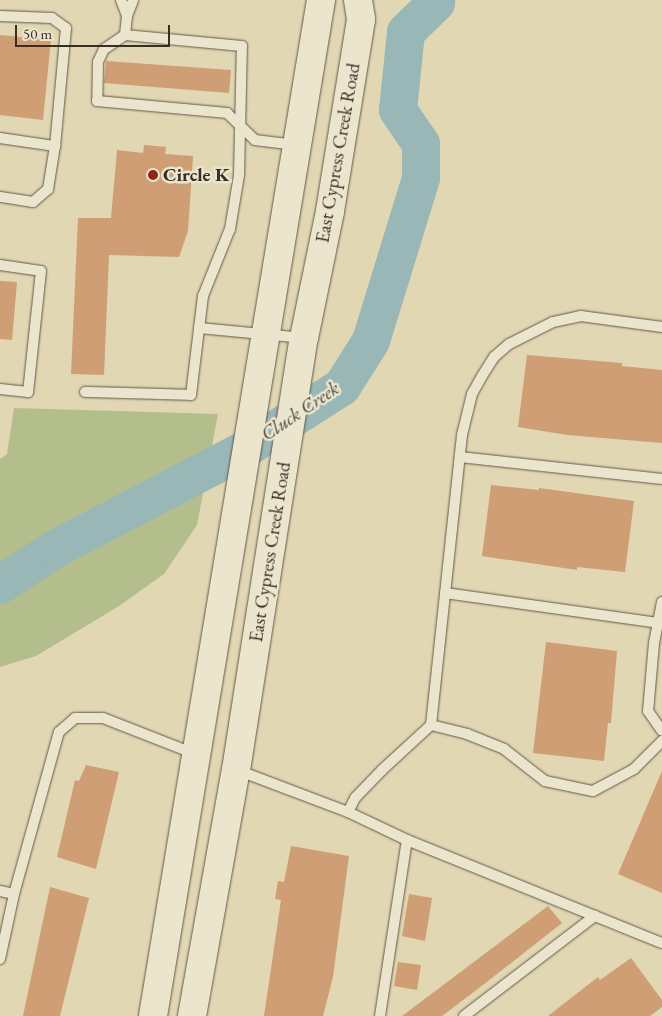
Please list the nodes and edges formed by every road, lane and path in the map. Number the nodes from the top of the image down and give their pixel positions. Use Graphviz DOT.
graph roads {
  1 [pos="121,0"];
  2 [pos="133,0"];
  3 [pos="321,0"];
  4 [pos="358,0"];
  5 [pos="0,16"];
  6 [pos="127,16"];
  7 [pos="126,35"];
  8 [pos="242,129"];
  9 [pos="0,138"];
  10 [pos="296,145"];
  11 [pos="55,146"];
  12 [pos="0,197"];
  13 [pos="0,265"];
  14 [pos="662,327"];
  15 [pos="199,328"];
  16 [pos="264,337"];
  17 [pos="304,338"];
  18 [pos="0,389"];
  19 [pos="85,392"];
  20 [pos="460,457"];
  21 [pos="662,479"];
  22 [pos="445,593"];
  23 [pos="662,602"];
  24 [pos="658,623"];
  25 [pos="431,726"];
  26 [pos="662,731"];
  27 [pos="662,741"];
  28 [pos="198,755"];
  29 [pos="236,770"];
  30 [pos="348,812"];
  31 [pos="407,840"];
  32 [pos="0,891"];
  33 [pos="14,894"];
  34 [pos="595,916"];
  35 [pos="662,943"];
  36 [pos="0,959"];
  37 [pos="153,1016"];
  38 [pos="192,1016"];
  39 [pos="380,1016"];
  40 [pos="464,1016"];
  1 -- 6 [label="lane"];
  2 -- 6 [label="lane"];
  3 -- 10 [label="main road, East Cypress Creek Road"];
  4 -- 17 [label="main road, East Cypress Creek Road"];
  5 -- 11 [label="lane"];
  6 -- 7 [label="lane"];
  7 -- 8 [label="lane"];
  7 -- 8 [label="lane"];
  8 -- 10 [label="lane"];
  8 -- 15 [label="lane"];
  9 -- 11 [label="lane"];
  10 -- 16 [label="main road, East Cypress Creek Road"];
  11 -- 12 [label="lane"];
  13 -- 18 [label="lane"];
  14 -- 20 [label="lane"];
  15 -- 16 [label="lane"];
  15 -- 19 [label="lane"];
  16 -- 17 [label="lane"];
  16 -- 28 [label="main road, East Cypress Creek Road"];
  17 -- 29 [label="main road, East Cypress Creek Road"];
  20 -- 21 [label="lane"];
  20 -- 22 [label="lane"];
  22 -- 24 [label="lane"];
  22 -- 25 [label="lane"];
  23 -- 24 [label="lane"];
  24 -- 26 [label="lane"];
  25 -- 27 [label="lane"];
  25 -- 30 [label="lane"];
  28 -- 29 [label="main road"];
  28 -- 33 [label="lane"];
  28 -- 37 [label="main road, East Cypress Creek Road"];
  29 -- 30 [label="lane"];
  29 -- 38 [label="main road, East Cypress Creek Road"];
  30 -- 31 [label="lane"];
  31 -- 34 [label="lane"];
  31 -- 39 [label="lane"];
  32 -- 33 [label="lane"];
  33 -- 36 [label="lane"];
  34 -- 35 [label="lane"];
  34 -- 40 [label="lane"];
}
